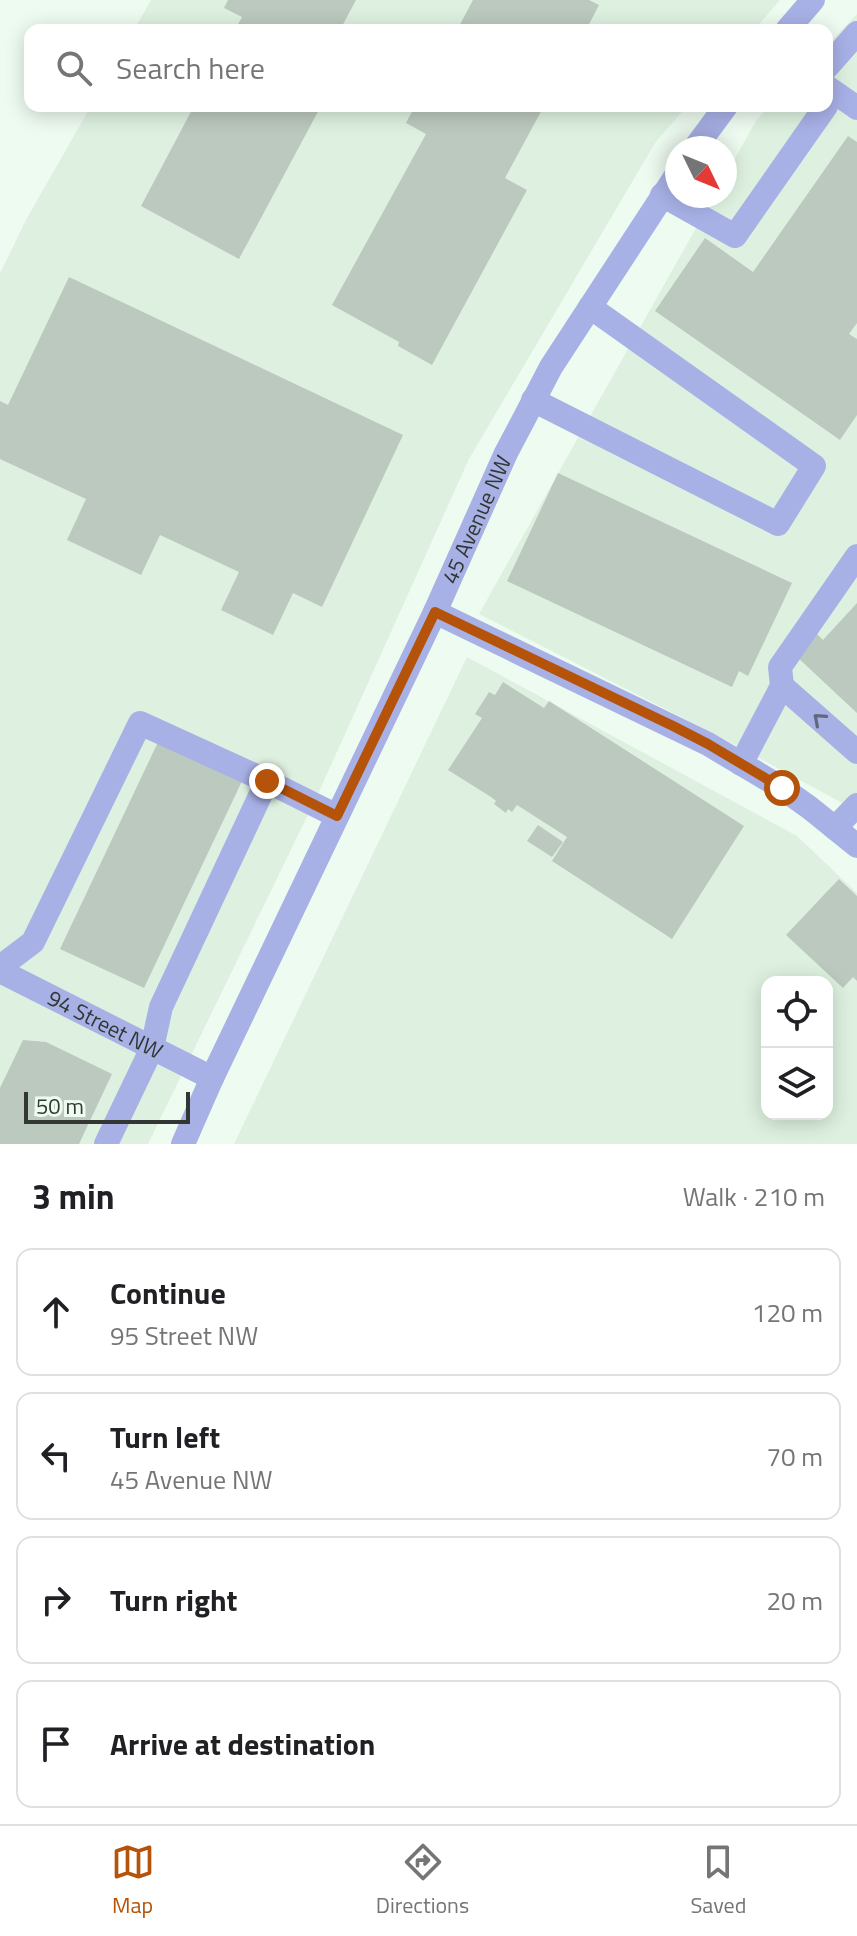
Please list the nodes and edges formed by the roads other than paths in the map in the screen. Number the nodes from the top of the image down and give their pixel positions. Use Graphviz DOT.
graph roads {
  1 [pos="813,0"];
  2 [pos="792,24"];
  3 [pos="857,33"];
  4 [pos="833,60"];
  5 [pos="833,99"];
  6 [pos="857,108"];
  7 [pos="722,112"];
  8 [pos="819,112"];
  9 [pos="704,136"];
  10 [pos="665,191"];
  11 [pos="662,195"];
  12 [pos="590,307"];
  13 [pos="533,400"];
  14 [pos="857,556"];
  15 [pos="435,612"];
  16 [pos="782,686"];
  17 [pos="857,752"];
  18 [pos="741,764"];
  19 [pos="267,781"];
  20 [pos="857,805"];
  21 [pos="337,816"];
  22 [pos="835,828"];
  23 [pos="857,846"];
  24 [pos="0,969"];
  25 [pos="152,1048"];
  26 [pos="212,1078"];
  27 [pos="106,1144"];
  28 [pos="183,1144"];
  1 -- 2 [label="street"];
  3 -- 4 [label="street"];
  5 -- 6 [label="street"];
  7 -- 9 [label="street"];
  8 -- 11 [label="street"];
  10 -- 11 [label="street, 45 Avenue NW"];
  11 -- 12 [label="street, 45 Avenue NW"];
  12 -- 13 [label="street, 45 Avenue NW"];
  12 -- 13 [label="street"];
  13 -- 15 [label="street, 45 Avenue NW"];
  14 -- 16 [label="street"];
  15 -- 18 [label="street"];
  15 -- 21 [label="street, 45 Avenue NW"];
  17 -- 16 [label="street, one-way"];
  16 -- 18 [label="street"];
  18 -- 22 [label="street"];
  19 -- 21 [label="street"];
  19 -- 24 [label="street"];
  19 -- 25 [label="street"];
  20 -- 22 [label="street"];
  21 -- 26 [label="street, 45 Avenue NW"];
  22 -- 23 [label="street"];
  24 -- 25 [label="street, 94 Street NW"];
  25 -- 26 [label="street, 94 Street NW"];
  25 -- 27 [label="street"];
  26 -- 28 [label="street, 45 Avenue NW"];
}
